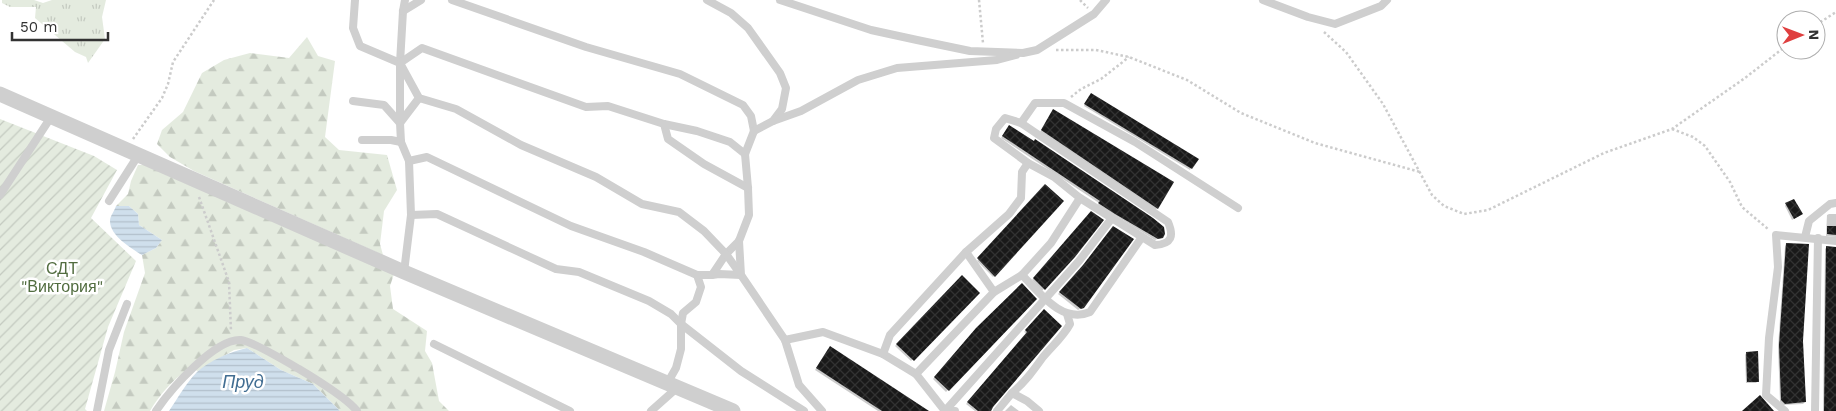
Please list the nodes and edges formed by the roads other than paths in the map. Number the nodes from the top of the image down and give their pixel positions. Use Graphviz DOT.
graph roads {
  1 [pos="355,0"];
  2 [pos="405,0"];
  3 [pos="421,0"];
  4 [pos="452,0"];
  5 [pos="707,0"];
  6 [pos="780,0"];
  7 [pos="1106,0"];
  8 [pos="1263,0"];
  9 [pos="1387,0"];
  10 [pos="403,11"];
  11 [pos="1023,53"];
  12 [pos="400,63"];
  13 [pos="0,94"];
  14 [pos="418,98"];
  15 [pos="353,102"];
  16 [pos="51,117"];
  17 [pos="773,121"];
  18 [pos="1021,122"];
  19 [pos="400,123"];
  20 [pos="664,124"];
  21 [pos="754,131"];
  22 [pos="362,140"];
  23 [pos="401,142"];
  24 [pos="133,151"];
  25 [pos="745,154"];
  26 [pos="409,161"];
  27 [pos="1028,163"];
  28 [pos="748,188"];
  29 [pos="0,194"];
  30 [pos="1080,198"];
  31 [pos="109,201"];
  32 [pos="1836,204"];
  33 [pos="1238,208"];
  34 [pos="411,215"];
  35 [pos="1112,218"];
  36 [pos="1142,237"];
  37 [pos="1805,237"];
  38 [pos="1818,238"];
  39 [pos="738,241"];
  40 [pos="1836,242"];
  41 [pos="966,252"];
  42 [pos="726,254"];
  43 [pos="404,272"];
  44 [pos="697,275"];
  45 [pos="712,275"];
  46 [pos="1022,275"];
  47 [pos="741,276"];
  48 [pos="994,292"];
  49 [pos="1046,299"];
  50 [pos="128,304"];
  51 [pos="1067,314"];
  52 [pos="681,324"];
  53 [pos="785,340"];
  54 [pos="434,344"];
  55 [pos="883,354"];
  56 [pos="916,374"];
  57 [pos="673,385"];
  58 [pos="1012,393"];
  59 [pos="97,411"];
  60 [pos="156,411"];
  61 [pos="357,411"];
  62 [pos="570,411"];
  63 [pos="651,411"];
  64 [pos="733,411"];
  65 [pos="804,411"];
  66 [pos="822,411"];
  67 [pos="945,411"];
  68 [pos="955,411"];
  69 [pos="997,411"];
  70 [pos="1039,411"];
  71 [pos="1785,411"];
  72 [pos="1815,411"];
  1 -- 12 [label="lane"];
  2 -- 10 [label="lane"];
  3 -- 10 [label="lane"];
  4 -- 21 [label="lane"];
  5 -- 17 [label="lane"];
  6 -- 11 [label="lane"];
  7 -- 11 [label="lane"];
  8 -- 9 [label="lane"];
  10 -- 12 [label="lane"];
  11 -- 17 [label="lane"];
  12 -- 14 [label="lane"];
  12 -- 19 [label="lane"];
  12 -- 20 [label="lane"];
  13 -- 16 [label="street"];
  14 -- 19 [label="lane"];
  14 -- 42 [label="lane"];
  15 -- 19 [label="lane"];
  16 -- 24 [label="street"];
  16 -- 29 [label="lane"];
  17 -- 21 [label="lane"];
  18 -- 27 [label="lane"];
  18 -- 33 [label="lane"];
  18 -- 36 [label="lane"];
  19 -- 23 [label="lane"];
  20 -- 25 [label="lane"];
  20 -- 28 [label="lane"];
  21 -- 25 [label="lane"];
  22 -- 23 [label="lane"];
  23 -- 26 [label="lane"];
  24 -- 31 [label="lane"];
  24 -- 43 [label="street"];
  25 -- 28 [label="lane"];
  26 -- 34 [label="lane"];
  26 -- 44 [label="lane"];
  27 -- 30 [label="lane"];
  27 -- 41 [label="lane"];
  28 -- 39 [label="lane"];
  30 -- 35 [label="lane"];
  30 -- 46 [label="lane"];
  32 -- 37 [label="lane"];
  34 -- 43 [label="lane"];
  34 -- 52 [label="lane"];
  35 -- 36 [label="lane"];
  35 -- 49 [label="lane"];
  36 -- 51 [label="lane"];
  37 -- 38 [label="lane"];
  37 -- 71 [label="lane"];
  38 -- 40 [label="lane"];
  38 -- 72 [label="lane"];
  39 -- 42 [label="lane"];
  39 -- 47 [label="lane"];
  41 -- 48 [label="lane"];
  41 -- 55 [label="lane"];
  42 -- 45 [label="lane"];
  42 -- 47 [label="lane"];
  43 -- 57 [label="street"];
  44 -- 45 [label="lane"];
  44 -- 52 [label="lane"];
  45 -- 47 [label="lane"];
  46 -- 48 [label="lane"];
  46 -- 49 [label="lane"];
  47 -- 53 [label="lane"];
  48 -- 56 [label="lane"];
  49 -- 51 [label="lane"];
  49 -- 67 [label="lane"];
  50 -- 59 [label="lane"];
  51 -- 58 [label="lane"];
  52 -- 57 [label="lane"];
  52 -- 65 [label="lane"];
  53 -- 55 [label="lane"];
  53 -- 66 [label="lane"];
  54 -- 62 [label="lane"];
  55 -- 56 [label="lane"];
  56 -- 67 [label="lane"];
  57 -- 63 [label="lane"];
  57 -- 64 [label="street"];
  58 -- 69 [label="lane"];
  58 -- 70 [label="lane"];
  60 -- 61 [label="lane"];
  67 -- 68 [label="lane"];
}
